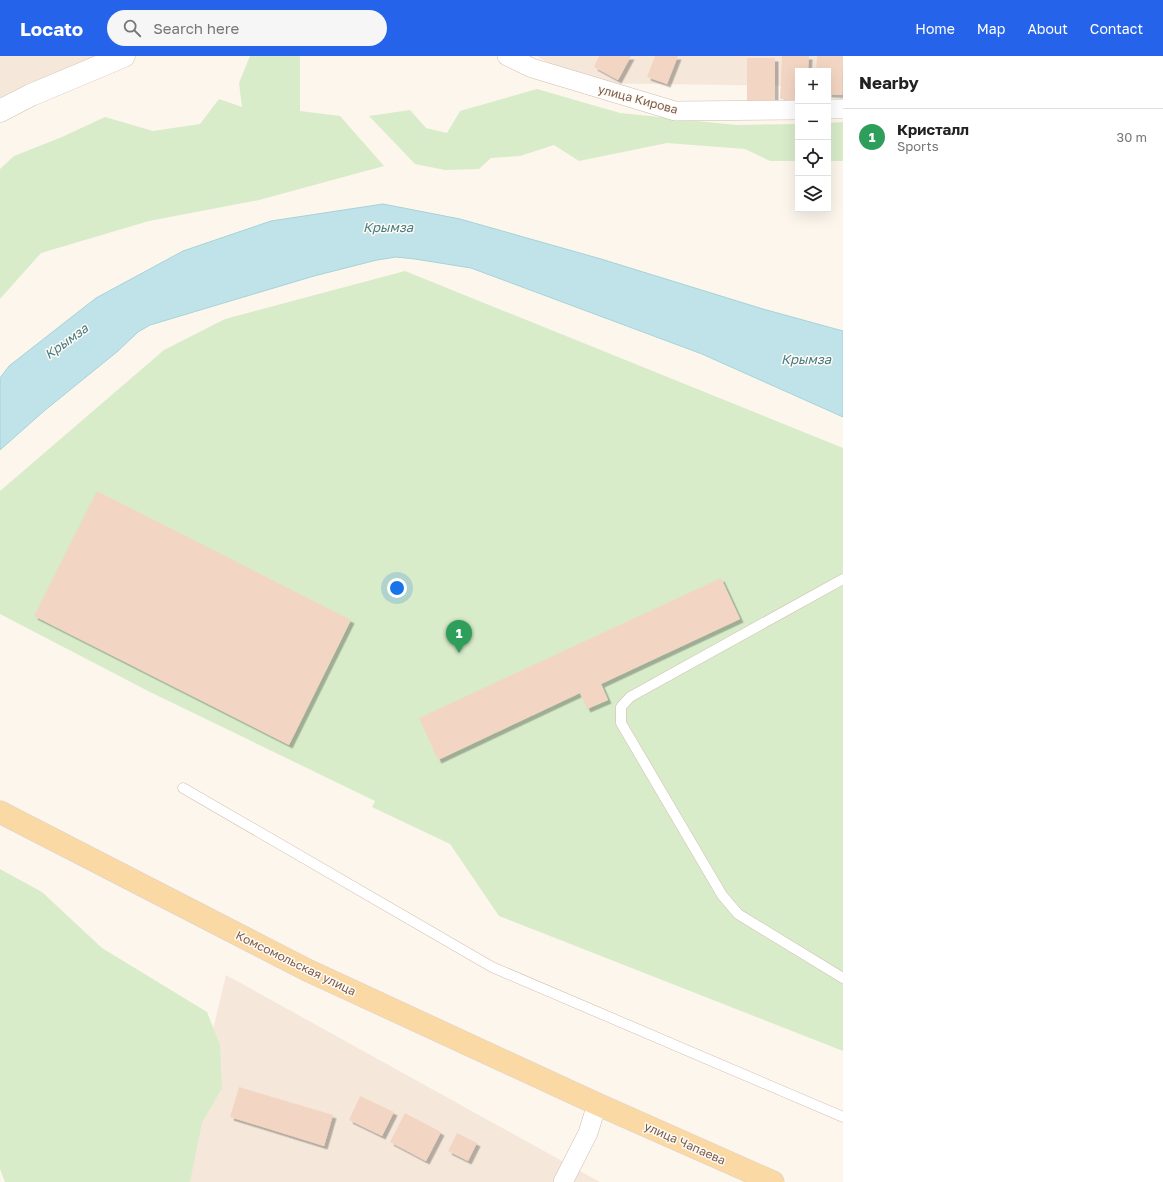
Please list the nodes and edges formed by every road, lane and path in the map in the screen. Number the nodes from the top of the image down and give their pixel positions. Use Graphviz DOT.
graph roads {
  1 [pos="124,56"];
  2 [pos="507,56"];
  3 [pos="831,109"];
  4 [pos="843,109"];
  5 [pos="795,110"];
  6 [pos="0,111"];
  7 [pos="843,579"];
  8 [pos="182,788"];
  9 [pos="0,812"];
  10 [pos="843,978"];
  11 [pos="597,1104"];
  12 [pos="843,1117"];
  13 [pos="563,1182"];
  14 [pos="773,1182"];
  1 -- 6 [label="main road"];
  2 -- 5 [label="street, улица Кирова"];
  3 -- 4 [label="street"];
  7 -- 10 [label="lane"];
  8 -- 12 [label="lane"];
  9 -- 11 [label="main road, Комсомольская улица"];
  11 -- 13 [label="street"];
  11 -- 14 [label="main road, улица Чапаева"];
}
